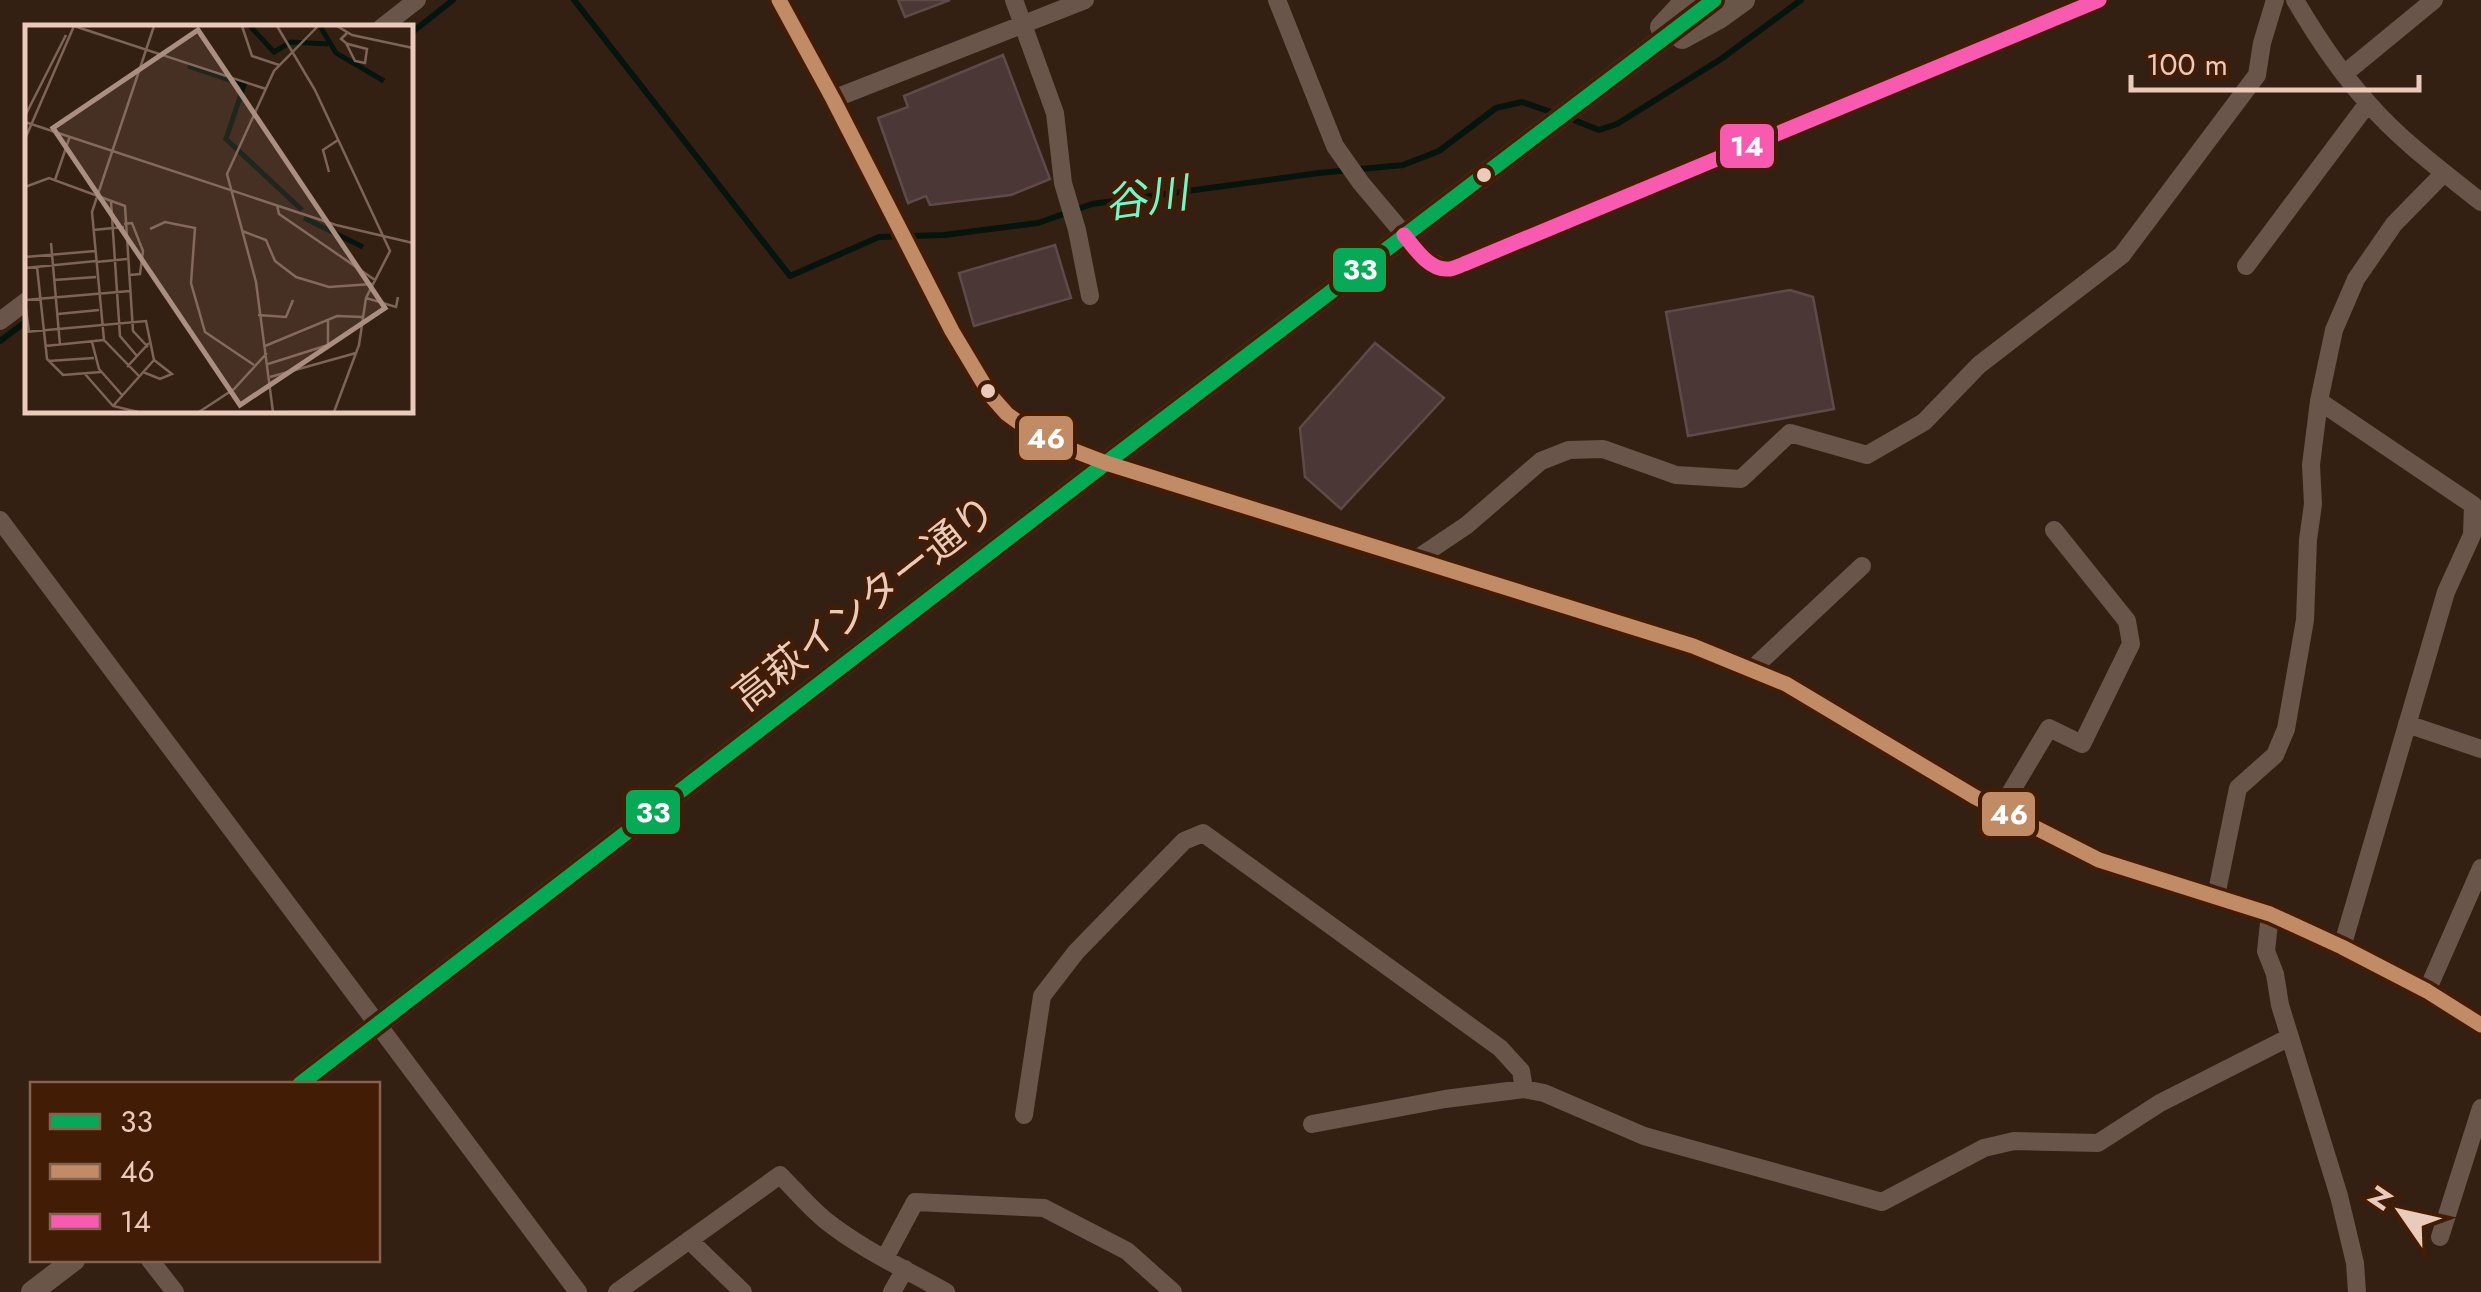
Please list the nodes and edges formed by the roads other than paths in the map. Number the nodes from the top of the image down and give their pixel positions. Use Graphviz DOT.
graph roads {
  1 [pos="416,0"];
  2 [pos="779,0"];
  3 [pos="1014,0"];
  4 [pos="1085,0"];
  5 [pos="1278,0"];
  6 [pos="1686,0"];
  7 [pos="1714,0"];
  8 [pos="1744,0"];
  9 [pos="2099,0"];
  10 [pos="2275,0"];
  11 [pos="2295,0"];
  12 [pos="2434,0"];
  13 [pos="1024,24"];
  14 [pos="385,25"];
  15 [pos="1617,74"];
  16 [pos="2344,74"];
  17 [pos="834,98"];
  18 [pos="2368,103"];
  19 [pos="2444,172"];
  20 [pos="2481,202"];
  21 [pos="1404,235"];
  22 [pos="2246,266"];
  23 [pos="1090,296"];
  24 [pos="25,302"];
  25 [pos="0,321"];
  26 [pos="2319,401"];
  27 [pos="1106,463"];
  28 [pos="0,520"];
  29 [pos="2054,530"];
  30 [pos="1415,560"];
  31 [pos="1862,566"];
  32 [pos="1751,670"];
  33 [pos="2407,724"];
  34 [pos="2481,749"];
  35 [pos="2000,810"];
  36 [pos="2481,868"];
  37 [pos="2216,896"];
  38 [pos="2270,914"];
  39 [pos="2342,947"];
  40 [pos="2427,991"];
  41 [pos="378,1024"];
  42 [pos="2481,1024"];
  43 [pos="2290,1037"];
  44 [pos="303,1082"];
  45 [pos="1524,1088"];
  46 [pos="2481,1108"];
  47 [pos="1024,1115"];
  48 [pos="1312,1124"];
  49 [pos="2440,1236"];
  50 [pos="689,1240"];
  51 [pos="885,1258"];
  52 [pos="71,1262"];
  53 [pos="152,1262"];
  54 [pos="905,1269"];
  55 [pos="32,1292"];
  56 [pos="175,1292"];
  57 [pos="578,1292"];
  58 [pos="616,1292"];
  59 [pos="743,1292"];
  60 [pos="892,1292"];
  61 [pos="946,1292"];
  62 [pos="1173,1292"];
  63 [pos="2357,1292"];
  1 -- 14 [label="street"];
  2 -- 17 [label="street"];
  3 -- 13 [label="street"];
  4 -- 13 [label="street"];
  5 -- 21 [label="street"];
  6 -- 15 [label="main road"];
  7 -- 15 [label="main road, 高萩インター通り"];
  8 -- 15 [label="main road"];
  9 -- 21 [label="street"];
  10 -- 30 [label="street"];
  11 -- 16 [label="street"];
  12 -- 16 [label="street"];
  13 -- 17 [label="street"];
  13 -- 23 [label="street"];
  15 -- 21 [label="main road, 高萩インター通り"];
  16 -- 18 [label="street"];
  17 -- 27 [label="street"];
  18 -- 19 [label="street"];
  18 -- 22 [label="street"];
  19 -- 20 [label="street"];
  19 -- 26 [label="street"];
  21 -- 27 [label="main road, 高萩インター通り"];
  24 -- 25 [label="street"];
  26 -- 33 [label="street"];
  26 -- 37 [label="street"];
  27 -- 30 [label="street"];
  27 -- 41 [label="main road, 高萩インター通り"];
  28 -- 41 [label="street"];
  29 -- 35 [label="street"];
  30 -- 32 [label="street"];
  31 -- 32 [label="street"];
  32 -- 35 [label="street"];
  33 -- 34 [label="street"];
  33 -- 39 [label="street"];
  35 -- 37 [label="street"];
  36 -- 40 [label="street"];
  37 -- 38 [label="street"];
  38 -- 39 [label="street"];
  38 -- 43 [label="street"];
  39 -- 40 [label="street"];
  40 -- 42 [label="street"];
  41 -- 44 [label="main road, 高萩インター通り"];
  41 -- 57 [label="street"];
  43 -- 45 [label="street"];
  43 -- 63 [label="street"];
  45 -- 47 [label="street"];
  45 -- 48 [label="street"];
  46 -- 49 [label="street"];
  50 -- 51 [label="street"];
  50 -- 58 [label="street"];
  50 -- 59 [label="street"];
  51 -- 54 [label="street"];
  51 -- 62 [label="street"];
  52 -- 55 [label="main road"];
  53 -- 56 [label="street"];
  54 -- 60 [label="street"];
  54 -- 61 [label="street"];
}
